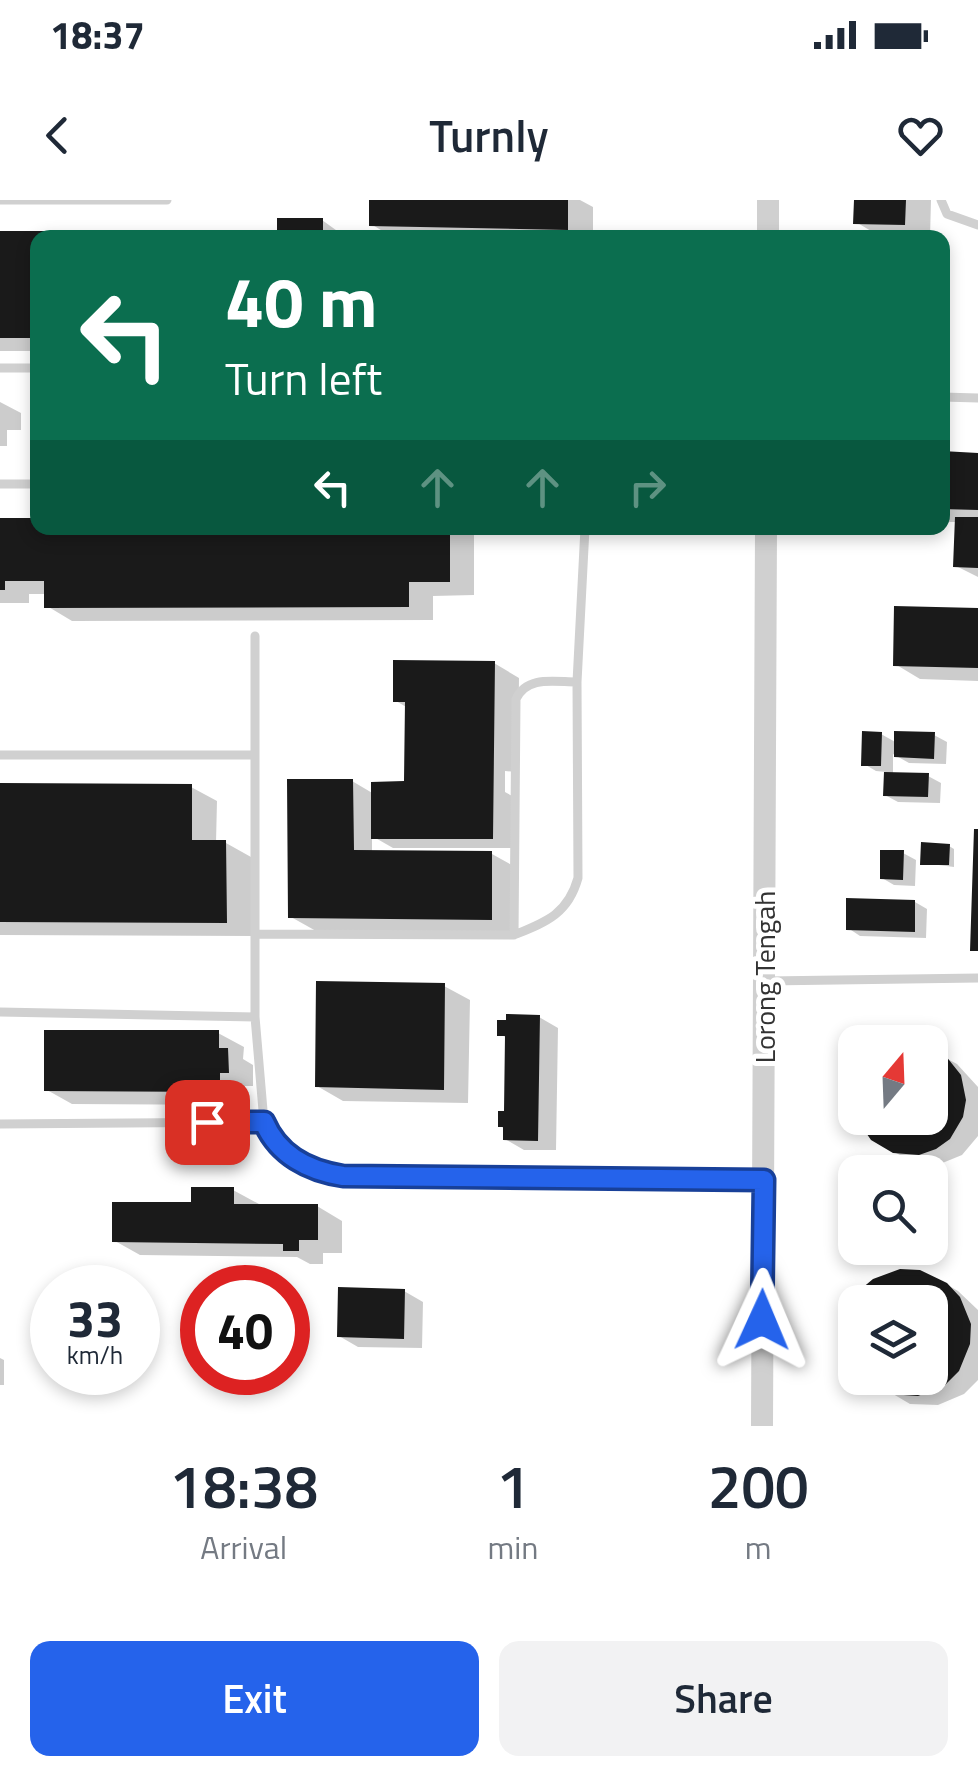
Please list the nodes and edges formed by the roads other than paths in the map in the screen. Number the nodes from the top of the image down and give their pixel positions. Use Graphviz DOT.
graph roads {
  1 [pos="0,200"];
  2 [pos="167,200"];
  3 [pos="768,200"];
  4 [pos="942,200"];
  5 [pos="978,225"];
  6 [pos="768,230"];
  7 [pos="0,368"];
  8 [pos="30,368"];
  9 [pos="950,397"];
  10 [pos="978,398"];
  11 [pos="0,484"];
  12 [pos="30,484"];
  13 [pos="585,535"];
  14 [pos="766,535"];
  15 [pos="255,636"];
  16 [pos="577,682"];
  17 [pos="0,755"];
  18 [pos="254,755"];
  19 [pos="255,934"];
  20 [pos="514,935"];
  21 [pos="978,978"];
  22 [pos="764,981"];
  23 [pos="0,1012"];
  24 [pos="255,1017"];
  25 [pos="264,1122"];
  26 [pos="0,1124"];
  27 [pos="764,1180"];
  28 [pos="762,1426"];
  1 -- 2 [label="lane"];
  3 -- 6 [label="street"];
  4 -- 5 [label="lane"];
  7 -- 8 [label="lane"];
  9 -- 10 [label="lane"];
  11 -- 12 [label="lane"];
  13 -- 16 [label="lane"];
  14 -- 22 [label="street, Lorong Tengah"];
  15 -- 18 [label="lane"];
  16 -- 20 [label="lane"];
  16 -- 20 [label="lane"];
  17 -- 18 [label="lane"];
  18 -- 19 [label="lane"];
  19 -- 20 [label="lane"];
  19 -- 24 [label="lane"];
  21 -- 22 [label="lane"];
  22 -- 27 [label="street, Lorong Tengah"];
  23 -- 24 [label="lane"];
  24 -- 25 [label="lane"];
  25 -- 26 [label="lane"];
  25 -- 27 [label="lane"];
  27 -- 28 [label="street, Lorong Tengah"];
}
